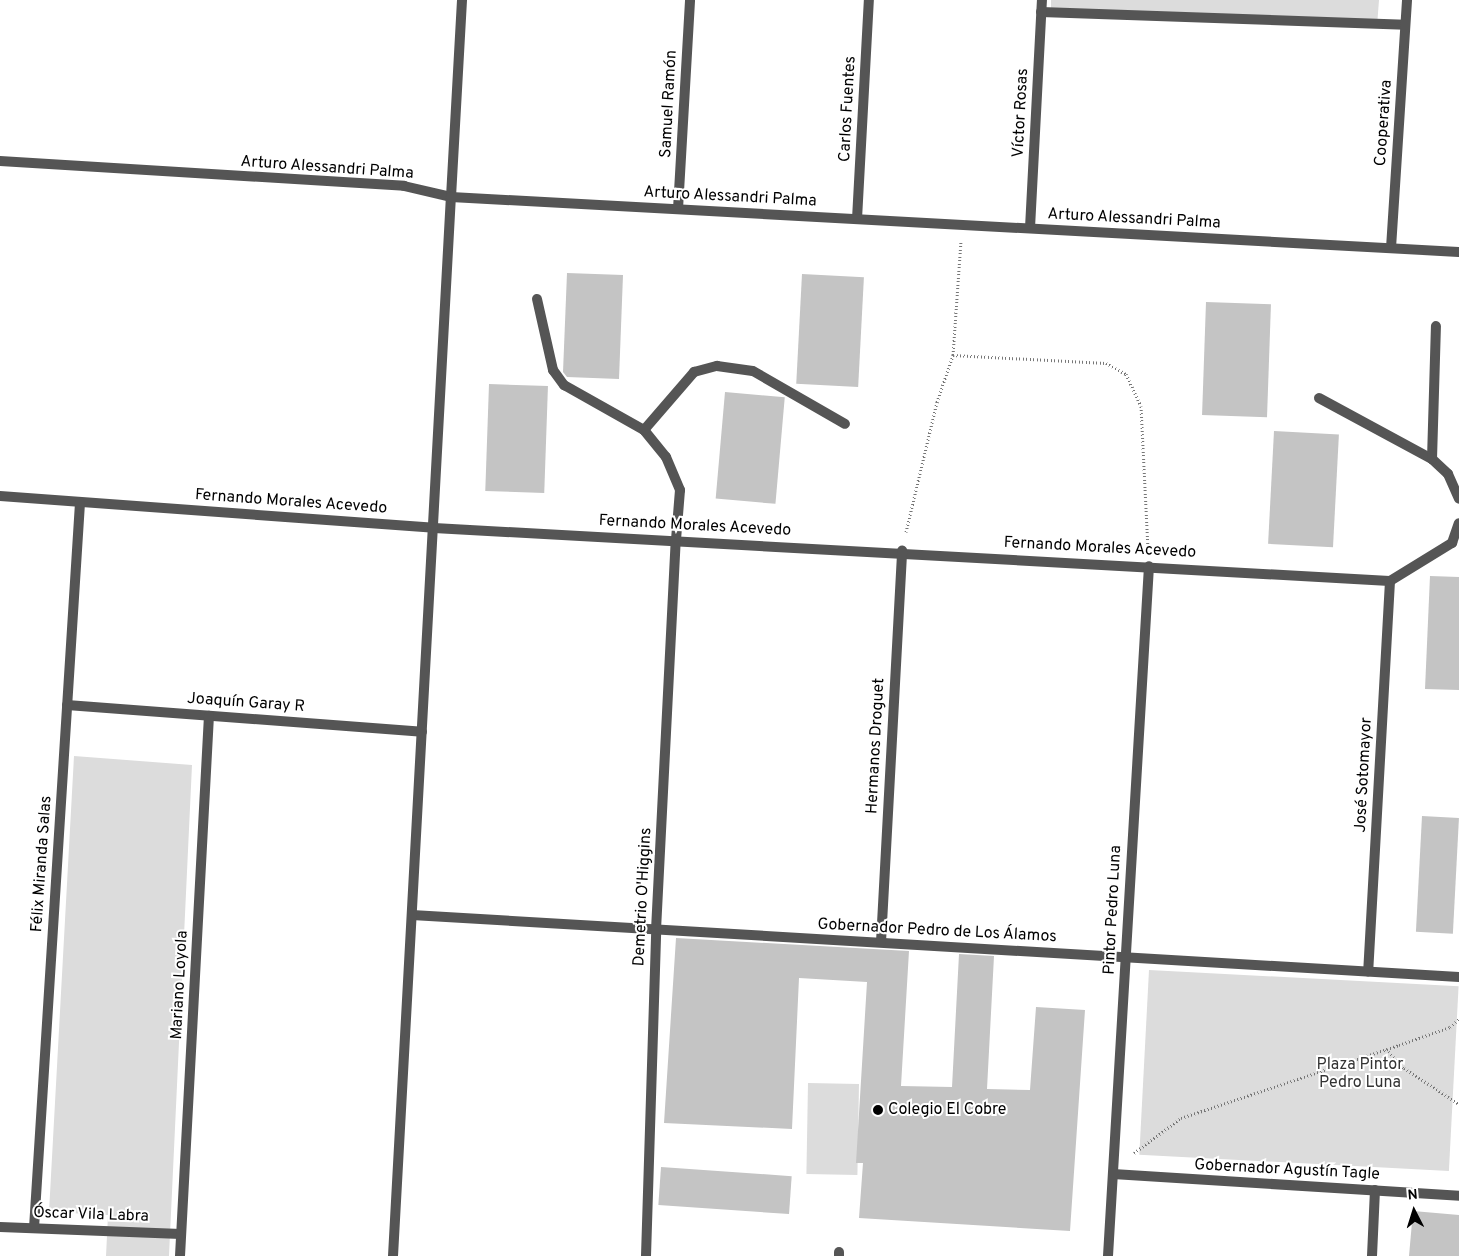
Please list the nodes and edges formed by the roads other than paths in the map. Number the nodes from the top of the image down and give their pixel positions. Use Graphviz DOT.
graph roads {
  1 [pos="462,0"];
  2 [pos="690,0"];
  3 [pos="869,0"];
  4 [pos="1042,0"];
  5 [pos="1407,0"];
  6 [pos="1042,12"];
  7 [pos="1405,25"];
  8 [pos="0,161"];
  9 [pos="451,197"];
  10 [pos="678,209"];
  11 [pos="857,219"];
  12 [pos="1030,228"];
  13 [pos="1391,248"];
  14 [pos="1459,252"];
  15 [pos="537,299"];
  16 [pos="1436,326"];
  17 [pos="1319,398"];
  18 [pos="846,424"];
  19 [pos="644,430"];
  20 [pos="1432,459"];
  21 [pos="0,496"];
  22 [pos="1459,499"];
  23 [pos="80,502"];
  24 [pos="1459,523"];
  25 [pos="434,528"];
  26 [pos="676,540"];
  27 [pos="902,551"];
  28 [pos="1149,566"];
  29 [pos="1390,581"];
  30 [pos="67,705"];
  31 [pos="209,716"];
  32 [pos="422,732"];
  33 [pos="412,915"];
  34 [pos="656,930"];
  35 [pos="881,942"];
  36 [pos="1126,957"];
  37 [pos="1368,971"];
  38 [pos="1459,976"];
  39 [pos="1113,1174"];
  40 [pos="1375,1190"];
  41 [pos="1459,1196"];
  42 [pos="0,1227"];
  43 [pos="34,1228"];
  44 [pos="181,1234"];
  45 [pos="180,1256"];
  46 [pos="393,1256"];
  47 [pos="646,1256"];
  48 [pos="1108,1256"];
  49 [pos="1372,1256"];
  1 -- 9 [label="street"];
  2 -- 10 [label="street, Samuel Ramón"];
  3 -- 11 [label="street, Carlos Fuentes"];
  4 -- 6 [label="street, Víctor Rosas"];
  5 -- 7 [label="street, Cooperativa"];
  6 -- 7 [label="street"];
  6 -- 12 [label="street, Víctor Rosas"];
  7 -- 13 [label="street, Cooperativa"];
  8 -- 9 [label="street, Arturo Alessandri Palma"];
  9 -- 10 [label="street, Arturo Alessandri Palma"];
  9 -- 25 [label="street"];
  10 -- 11 [label="street, Arturo Alessandri Palma"];
  11 -- 12 [label="street, Arturo Alessandri Palma"];
  12 -- 13 [label="street, Arturo Alessandri Palma"];
  13 -- 14 [label="street, Arturo Alessandri Palma"];
  15 -- 19 [label="street"];
  16 -- 20 [label="street"];
  17 -- 20 [label="street"];
  18 -- 19 [label="street"];
  19 -- 26 [label="street, Demetrio O'Higgins"];
  20 -- 22 [label="street"];
  21 -- 23 [label="street, Fernando Morales Acevedo"];
  23 -- 25 [label="street, Fernando Morales Acevedo"];
  23 -- 30 [label="street, Félix Miranda Salas"];
  24 -- 29 [label="street"];
  25 -- 26 [label="street, Fernando Morales Acevedo"];
  25 -- 32 [label="street"];
  26 -- 27 [label="street, Fernando Morales Acevedo"];
  26 -- 34 [label="street, Demetrio O'Higgins"];
  27 -- 28 [label="street, Fernando Morales Acevedo"];
  27 -- 35 [label="street, Hermanos Droguet"];
  28 -- 29 [label="street, Fernando Morales Acevedo"];
  28 -- 36 [label="street, Pintor Pedro Luna"];
  29 -- 37 [label="street, José Sotomayor"];
  30 -- 31 [label="street, Joaquín Garay R"];
  30 -- 43 [label="street, Félix Miranda Salas"];
  31 -- 32 [label="street, Joaquín Garay R"];
  31 -- 44 [label="street, Mariano Loyola"];
  32 -- 33 [label="street"];
  33 -- 34 [label="street, Gobernador Pedro de Los Álamos"];
  33 -- 46 [label="street"];
  34 -- 35 [label="street, Gobernador Pedro de Los Álamos"];
  34 -- 47 [label="street, Demetrio O'Higgins"];
  35 -- 36 [label="street, Gobernador Pedro de Los Álamos"];
  36 -- 37 [label="street, Gobernador Pedro de Los Álamos"];
  36 -- 39 [label="street, Pintor Pedro Luna"];
  37 -- 38 [label="street, Gobernador Pedro de Los Álamos"];
  39 -- 40 [label="street, Gobernador Agustín Tagle"];
  39 -- 48 [label="street, Pintor Pedro Luna"];
  40 -- 41 [label="street, Gobernador Agustín Tagle"];
  40 -- 49 [label="street"];
  42 -- 43 [label="street, Óscar Vila Labra"];
  43 -- 44 [label="street, Óscar Vila Labra"];
  44 -- 45 [label="street, Mariano Loyola"];
}
